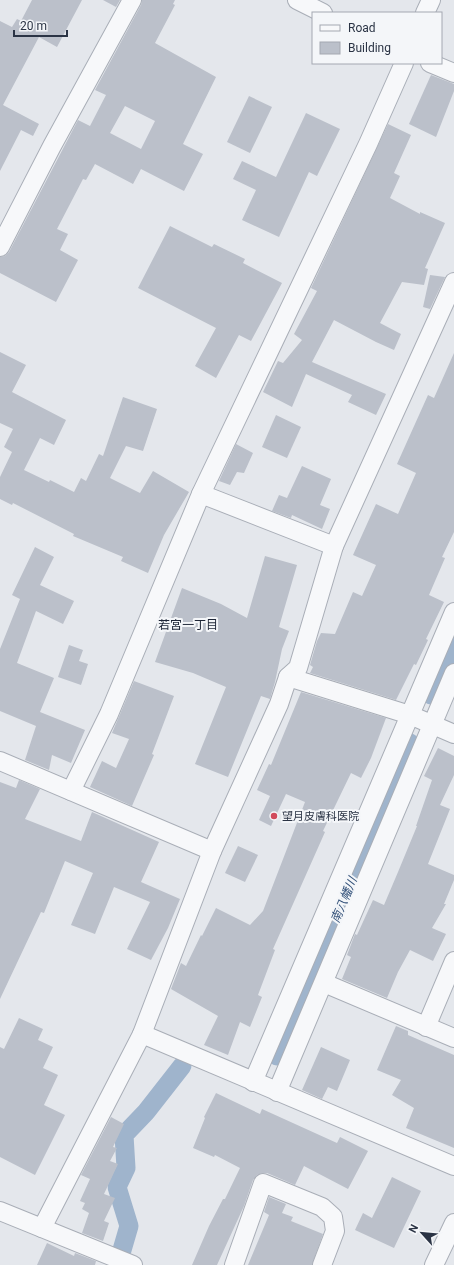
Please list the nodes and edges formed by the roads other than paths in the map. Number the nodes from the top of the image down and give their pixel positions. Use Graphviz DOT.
graph roads {
  1 [pos="132,0"];
  2 [pos="297,0"];
  3 [pos="431,0"];
  4 [pos="321,12"];
  5 [pos="425,12"];
  6 [pos="404,64"];
  7 [pos="432,64"];
  8 [pos="454,73"];
  9 [pos="0,247"];
  10 [pos="454,282"];
  11 [pos="450,303"];
  12 [pos="201,494"];
  13 [pos="334,546"];
  14 [pos="454,612"];
  15 [pos="454,673"];
  16 [pos="288,677"];
  17 [pos="410,715"];
  18 [pos="432,725"];
  19 [pos="454,734"];
  20 [pos="0,761"];
  21 [pos="71,791"];
  22 [pos="212,851"];
  23 [pos="454,961"];
  24 [pos="324,983"];
  25 [pos="426,1027"];
  26 [pos="142,1034"];
  27 [pos="454,1038"];
  28 [pos="253,1082"];
  29 [pos="277,1092"];
  30 [pos="454,1166"];
  31 [pos="0,1211"];
  32 [pos="454,1222"];
  33 [pos="42,1228"];
  34 [pos="133,1265"];
  35 [pos="234,1265"];
  36 [pos="322,1265"];
  37 [pos="434,1265"];
  1 -- 9 [label="street"];
  2 -- 4 [label="street"];
  3 -- 5 [label="street"];
  6 -- 12 [label="street"];
  7 -- 8 [label="street"];
  10 -- 11 [label="street"];
  11 -- 13 [label="street"];
  12 -- 13 [label="street"];
  12 -- 21 [label="street"];
  13 -- 16 [label="street"];
  14 -- 17 [label="street"];
  15 -- 18 [label="street"];
  16 -- 17 [label="street"];
  16 -- 22 [label="street"];
  17 -- 18 [label="street"];
  17 -- 28 [label="street"];
  18 -- 19 [label="street"];
  18 -- 24 [label="street"];
  20 -- 21 [label="street"];
  21 -- 22 [label="street"];
  22 -- 26 [label="street"];
  23 -- 25 [label="street"];
  24 -- 25 [label="street"];
  24 -- 29 [label="street"];
  25 -- 27 [label="street"];
  26 -- 28 [label="street"];
  26 -- 33 [label="street"];
  28 -- 29 [label="street"];
  29 -- 30 [label="street"];
  31 -- 33 [label="street"];
  32 -- 37 [label="street"];
  33 -- 34 [label="street"];
  35 -- 36 [label="street"];
}
